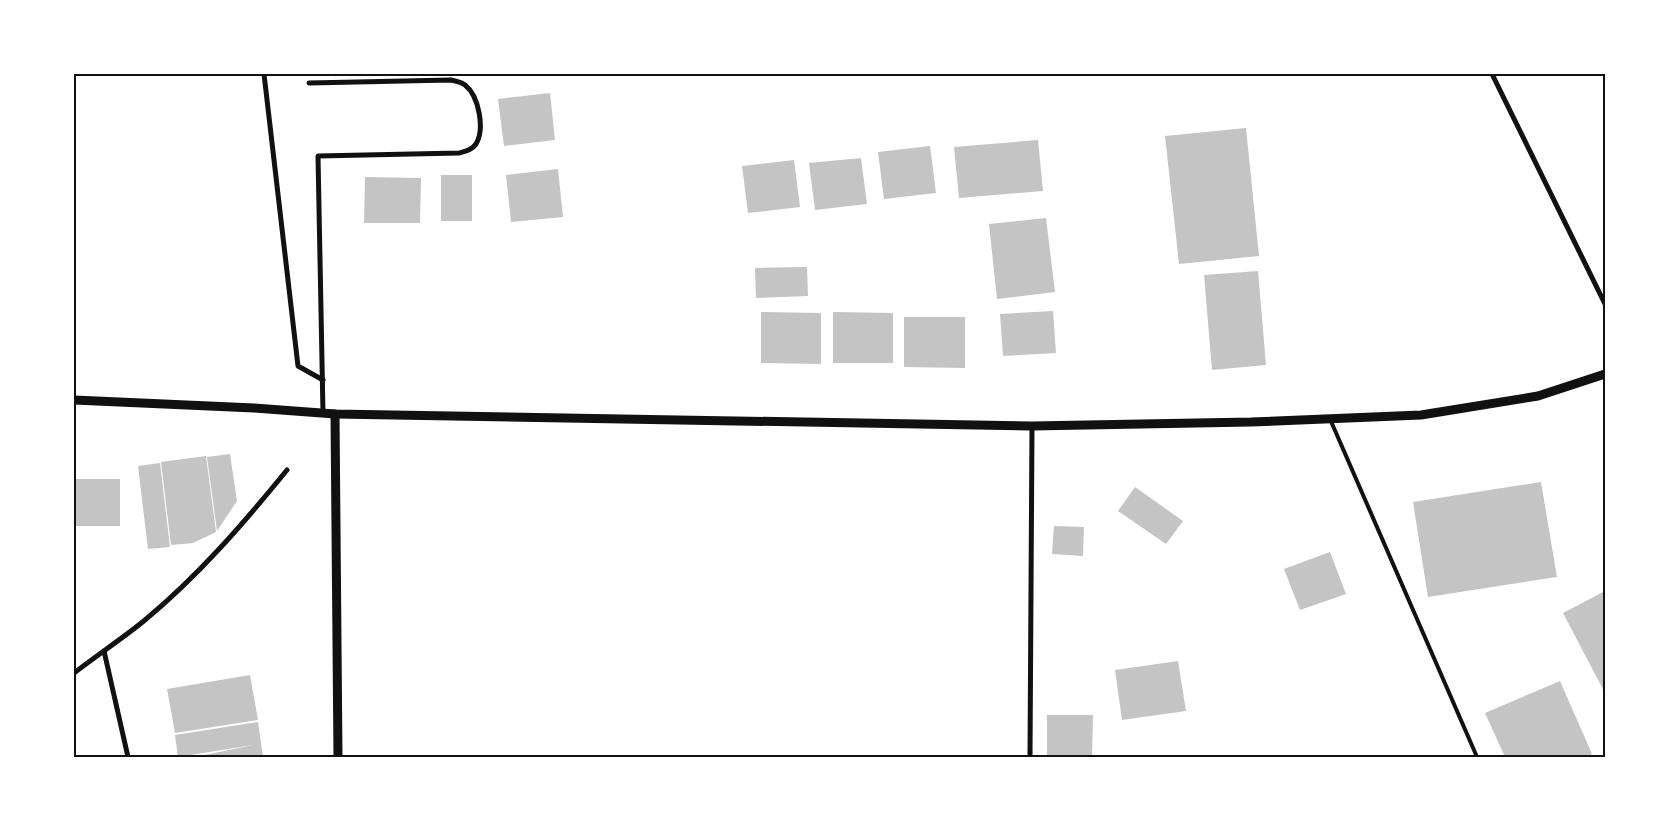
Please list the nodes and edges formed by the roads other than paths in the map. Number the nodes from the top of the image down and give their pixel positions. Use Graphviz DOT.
graph roads {
  1 [pos="264,74"];
  2 [pos="1492,74"];
  3 [pos="309,83"];
  4 [pos="1605,304"];
  5 [pos="1605,374"];
  6 [pos="323,380"];
  7 [pos="74,400"];
  8 [pos="323,413"];
  9 [pos="335,414"];
  10 [pos="1330,419"];
  11 [pos="1032,426"];
  12 [pos="287,470"];
  13 [pos="104,651"];
  14 [pos="74,673"];
  15 [pos="128,757"];
  16 [pos="338,757"];
  17 [pos="1030,757"];
  18 [pos="1476,757"];
  1 -- 6 [label="street"];
  2 -- 4 [label="street"];
  3 -- 6 [label="street"];
  5 -- 10 [label="street"];
  6 -- 8 [label="street"];
  7 -- 8 [label="street"];
  8 -- 9 [label="street"];
  9 -- 11 [label="street"];
  9 -- 16 [label="street"];
  10 -- 11 [label="street"];
  10 -- 18 [label="lane"];
  11 -- 17 [label="street"];
  12 -- 13 [label="street"];
  13 -- 14 [label="street"];
  13 -- 15 [label="street"];
}
